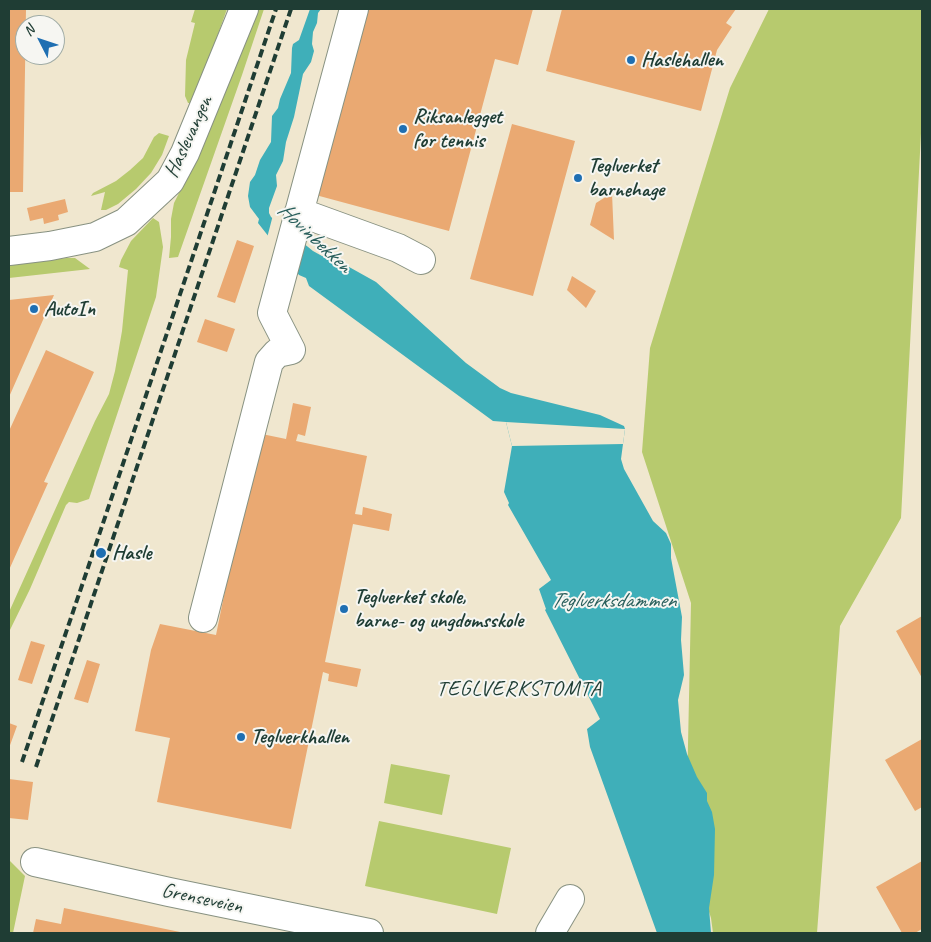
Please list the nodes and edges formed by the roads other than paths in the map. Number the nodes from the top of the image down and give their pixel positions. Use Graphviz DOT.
graph roads {
  1 [pos="244,9"];
  2 [pos="354,9"];
  3 [pos="296,222"];
  4 [pos="9,251"];
  5 [pos="421,260"];
  6 [pos="203,618"];
  7 [pos="35,862"];
  8 [pos="570,899"];
  9 [pos="368,933"];
  10 [pos="550,933"];
  1 -- 4 [label="street, Haslevangen"];
  2 -- 3 [label="street"];
  3 -- 5 [label="street"];
  3 -- 6 [label="street"];
  7 -- 9 [label="street, Grenseveien"];
  8 -- 10 [label="street"];
}
